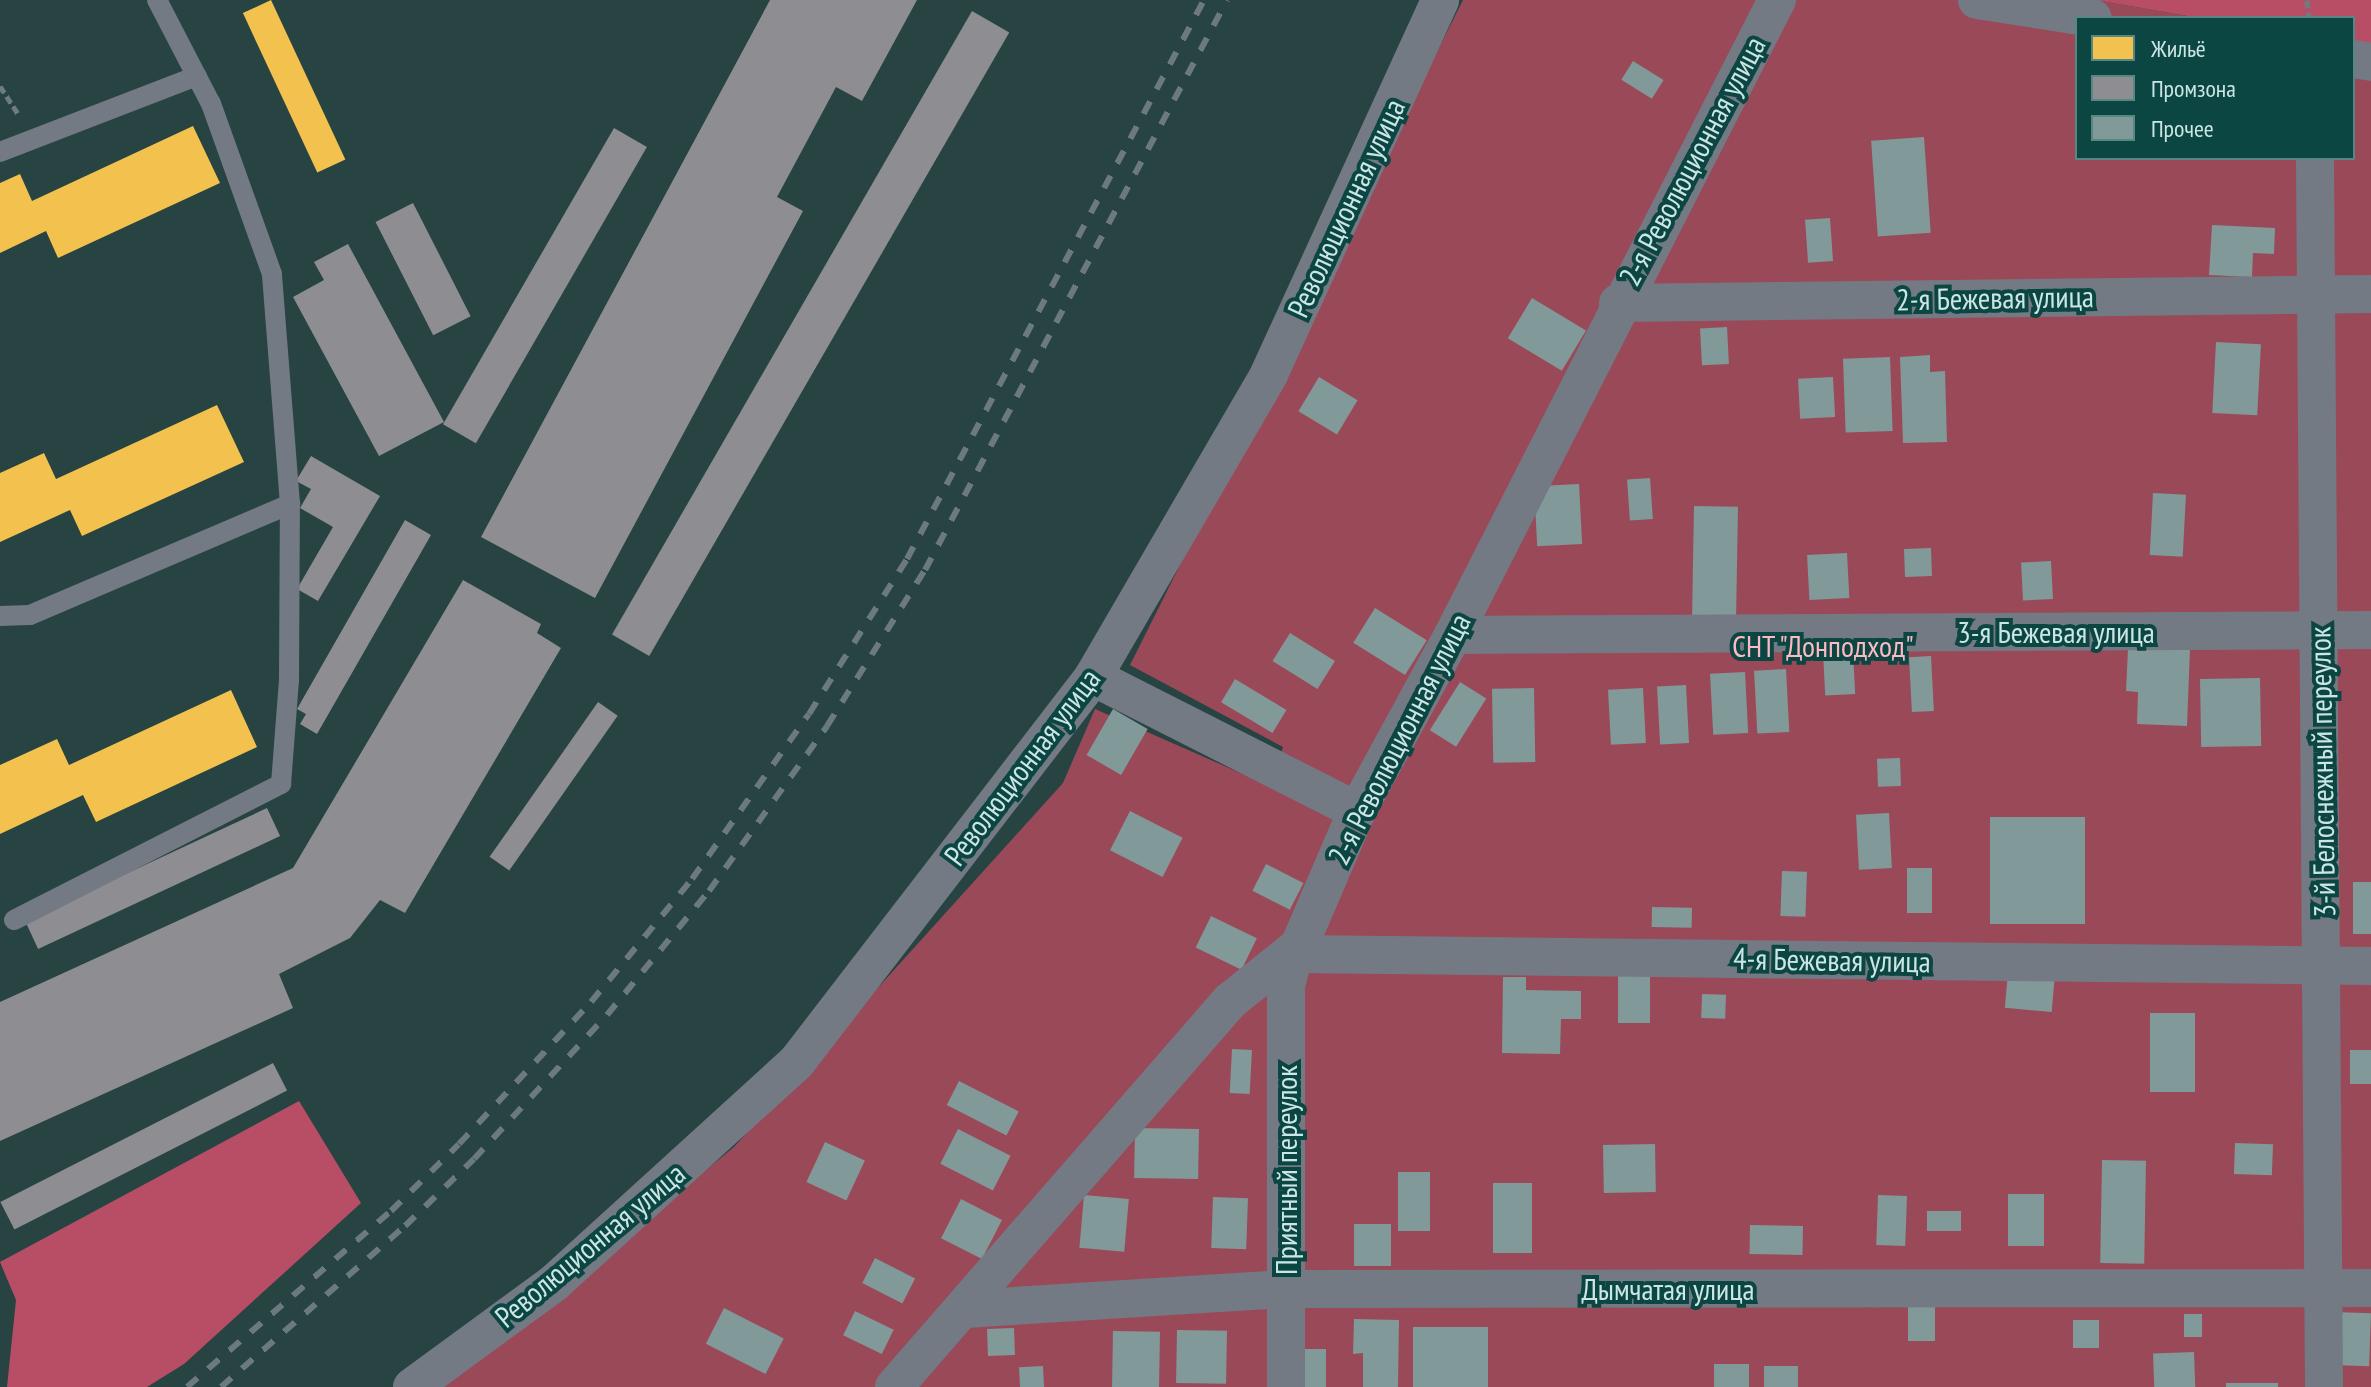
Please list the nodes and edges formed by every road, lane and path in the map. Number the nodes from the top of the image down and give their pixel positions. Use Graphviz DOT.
graph roads {
  1 [pos="157,0"];
  2 [pos="1440,0"];
  3 [pos="1777,0"];
  4 [pos="1977,0"];
  5 [pos="2080,16"];
  6 [pos="197,76"];
  7 [pos="0,86"];
  8 [pos="34,139"];
  9 [pos="0,152"];
  10 [pos="2315,160"];
  11 [pos="2319,294"];
  12 [pos="2371,294"];
  13 [pos="1618,303"];
  14 [pos="290,504"];
  15 [pos="0,616"];
  16 [pos="2321,630"];
  17 [pos="2371,630"];
  18 [pos="1453,635"];
  19 [pos="1093,677"];
  20 [pos="1357,811"];
  21 [pos="14,920"];
  22 [pos="1294,954"];
  23 [pos="2324,966"];
  24 [pos="2371,966"];
  25 [pos="2322,1288"];
  26 [pos="2371,1288"];
  27 [pos="1286,1289"];
  28 [pos="965,1309"];
  29 [pos="412,1387"];
  30 [pos="894,1387"];
  31 [pos="1286,1387"];
  32 [pos="2324,1387"];
  1 -- 6 [label="lane"];
  2 -- 19 [label="street, Революционная улица"];
  3 -- 13 [label="street, 2-я Революционная улица"];
  4 -- 5 [label="street"];
  6 -- 8 [label="lane"];
  6 -- 14 [label="lane"];
  7 -- 8 [label="path"];
  8 -- 9 [label="lane"];
  10 -- 11 [label="street, 3-й Белоснежный переулок"];
  11 -- 12 [label="street, 2-я Бежевая улица"];
  11 -- 13 [label="street, 2-я Бежевая улица"];
  11 -- 16 [label="street, 3-й Белоснежный переулок"];
  13 -- 18 [label="street, 2-я Революционная улица"];
  14 -- 15 [label="lane"];
  14 -- 21 [label="lane"];
  16 -- 17 [label="street, 3-я Бежевая улица"];
  16 -- 18 [label="street, 3-я Бежевая улица"];
  16 -- 23 [label="street, 3-й Белоснежный переулок"];
  18 -- 20 [label="street, 2-я Революционная улица"];
  19 -- 20 [label="street"];
  19 -- 29 [label="street, Революционная улица"];
  20 -- 22 [label="street, 2-я Революционная улица"];
  22 -- 23 [label="street, 4-я Бежевая улица"];
  22 -- 27 [label="street, Приятный переулок"];
  22 -- 28 [label="street, 2-я Революционная улица"];
  23 -- 24 [label="street, 4-я Бежевая улица"];
  23 -- 25 [label="street, 3-й Белоснежный переулок"];
  25 -- 26 [label="street, Дымчатая улица"];
  25 -- 27 [label="street, Дымчатая улица"];
  25 -- 32 [label="street, 3-й Белоснежный переулок"];
  27 -- 28 [label="street, Дымчатая улица"];
  27 -- 31 [label="street, Приятный переулок"];
  28 -- 30 [label="street, 2-я Революционная улица"];
}
